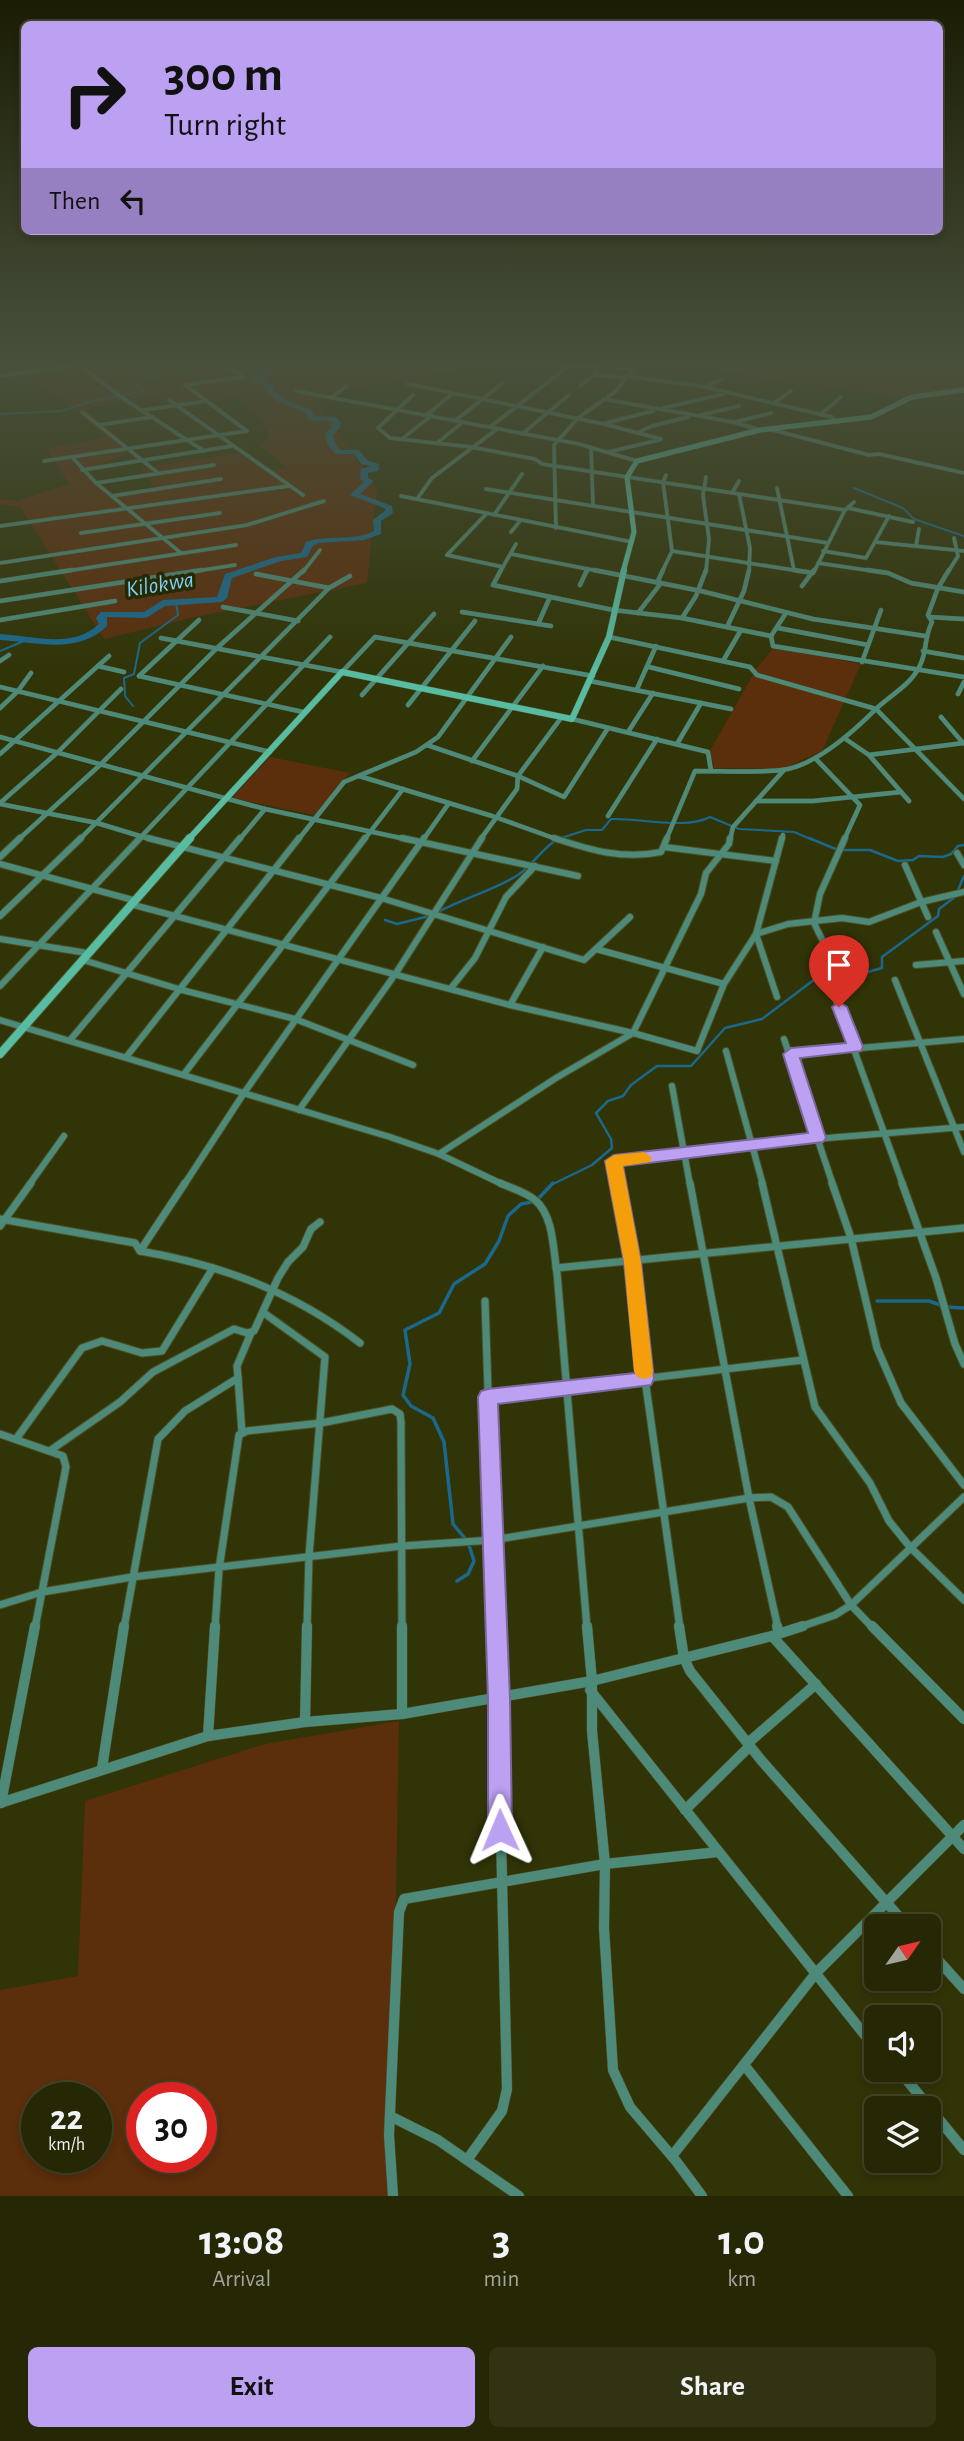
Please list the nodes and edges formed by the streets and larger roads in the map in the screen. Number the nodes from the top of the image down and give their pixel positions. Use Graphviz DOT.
graph roads {
  1 [pos="78,464"];
  2 [pos="121,464"];
  3 [pos="149,464"];
  4 [pos="258,464"];
  5 [pos="449,464"];
  6 [pos="551,464"];
  7 [pos="591,464"];
  8 [pos="635,464"];
  9 [pos="926,464"];
  10 [pos="214,465"];
  11 [pos="558,466"];
  12 [pos="82,470"];
  13 [pos="592,471"];
  14 [pos="158,473"];
  15 [pos="964,473"];
  16 [pos="522,474"];
  17 [pos="666,475"];
  18 [pos="627,477"];
  19 [pos="706,477"];
  20 [pos="221,479"];
  21 [pos="739,481"];
  22 [pos="663,482"];
  23 [pos="96,483"];
  24 [pos="289,486"];
  25 [pos="700,488"];
  26 [pos="777,488"];
  27 [pos="486,489"];
  28 [pos="506,492"];
  29 [pos="732,493"];
  30 [pos="738,494"];
  31 [pos="303,495"];
  32 [pos="113,496"];
  33 [pos="401,496"];
  34 [pos="417,499"];
  35 [pos="556,500"];
  36 [pos="780,500"];
  37 [pos="324,501"];
  38 [pos="854,502"];
  39 [pos="593,505"];
  40 [pos="128,509"];
  41 [pos="846,509"];
  42 [pos="630,512"];
  43 [pos="220,513"];
  44 [pos="488,513"];
  45 [pos="494,514"];
  46 [pos="889,516"];
  47 [pos="666,518"];
  48 [pos="520,521"];
  49 [pos="913,522"];
  50 [pos="145,524"];
  51 [pos="1,525"];
  52 [pos="708,526"];
  53 [pos="556,528"];
  54 [pos="919,529"];
  55 [pos="748,530"];
  56 [pos="511,532"];
  57 [pos="81,533"];
  58 [pos="162,537"];
  59 [pos="787,537"];
  60 [pos="954,538"];
  61 [pos="632,542"];
  62 [pos="874,542"];
  63 [pos="828,543"];
  64 [pos="516,544"];
  65 [pos="236,545"];
  66 [pos="916,546"];
  67 [pos="320,550"];
  68 [pos="957,550"];
  69 [pos="672,551"];
  70 [pos="824,551"];
  71 [pos="964,551"];
  72 [pos="181,553"];
  73 [pos="511,554"];
  74 [pos="709,557"];
  75 [pos="0,562"];
  76 [pos="818,563"];
  77 [pos="752,564"];
  78 [pos="235,565"];
  79 [pos="503,567"];
  80 [pos="588,569"];
  81 [pos="794,570"];
  82 [pos="813,573"];
  83 [pos="256,574"];
  84 [pos="350,576"];
  85 [pos="623,576"];
  86 [pos="296,580"];
  87 [pos="0,582"];
  88 [pos="659,583"];
  89 [pos="580,585"];
  90 [pos="802,586"];
  91 [pos="329,588"];
  92 [pos="938,588"];
  93 [pos="701,592"];
  94 [pos="964,592"];
  95 [pos="550,597"];
  96 [pos="0,601"];
  97 [pos="115,601"];
  98 [pos="742,601"];
  99 [pos="223,607"];
  100 [pos="612,610"];
  101 [pos="881,610"];
  102 [pos="463,612"];
  103 [pos="786,612"];
  104 [pos="258,613"];
  105 [pos="638,613"];
  106 [pos="434,614"];
  107 [pos="929,617"];
  108 [pos="682,618"];
  109 [pos="964,619"];
  110 [pos="0,620"];
  111 [pos="199,620"];
  112 [pos="298,621"];
  113 [pos="475,621"];
  114 [pos="538,624"];
  115 [pos="551,626"];
  116 [pos="727,626"];
  117 [pos="778,628"];
  118 [pos="872,629"];
  119 [pos="741,630"];
  120 [pos="771,636"];
  121 [pos="925,636"];
  122 [pos="330,637"];
  123 [pos="511,637"];
  124 [pos="609,637"];
  125 [pos="161,638"];
  126 [pos="177,641"];
  127 [pos="408,643"];
  128 [pos="868,645"];
  129 [pos="656,646"];
  130 [pos="217,648"];
  131 [pos="923,650"];
  132 [pos="452,651"];
  133 [pos="9,655"];
  134 [pos="109,656"];
  135 [pos="262,656"];
  136 [pos="497,658"];
  137 [pos="964,658"];
  138 [pos="0,661"];
  139 [pos="723,661"];
  140 [pos="862,662"];
  141 [pos="303,665"];
  142 [pos="98,666"];
  143 [pos="542,666"];
  144 [pos="649,667"];
  145 [pos="916,670"];
  146 [pos="124,672"];
  147 [pos="342,672"];
  148 [pos="31,673"];
  149 [pos="964,677"];
  150 [pos="592,678"];
  151 [pos="377,680"];
  152 [pos="964,682"];
  153 [pos="179,686"];
  154 [pos="0,687"];
  155 [pos="121,689"];
  156 [pos="423,689"];
  157 [pos="637,689"];
  158 [pos="739,689"];
  159 [pos="18,691"];
  160 [pos="653,693"];
  161 [pos="958,694"];
  162 [pos="221,695"];
  163 [pos="362,695"];
  164 [pos="467,699"];
  165 [pos="58,701"];
  166 [pos="701,703"];
  167 [pos="266,704"];
  168 [pos="408,705"];
  169 [pos="0,708"];
  170 [pos="512,708"];
  171 [pos="731,709"];
  172 [pos="876,709"];
  173 [pos="99,710"];
  174 [pos="303,712"];
  175 [pos="941,717"];
  176 [pos="561,718"];
  177 [pos="572,719"];
  178 [pos="142,721"];
  179 [pos="608,728"];
  180 [pos="184,732"];
  181 [pos="628,732"];
  182 [pos="0,737"];
  183 [pos="844,738"];
  184 [pos="657,739"];
  185 [pos="15,741"];
  186 [pos="228,743"];
  187 [pos="964,743"];
  188 [pos="677,744"];
  189 [pos="427,746"];
  190 [pos="916,748"];
  191 [pos="58,752"];
  192 [pos="270,752"];
  193 [pos="0,754"];
  194 [pos="869,755"];
  195 [pos="815,758"];
  196 [pos="472,761"];
  197 [pos="101,764"];
  198 [pos="784,770"];
  199 [pos="711,771"];
  200 [pos="359,776"];
  201 [pos="518,776"];
  202 [pos="143,778"];
  203 [pos="185,789"];
  204 [pos="403,789"];
  205 [pos="901,792"];
  206 [pos="852,798"];
  207 [pos="225,799"];
  208 [pos="964,799"];
  209 [pos="756,801"];
  210 [pos="909,801"];
  211 [pos="449,803"];
  212 [pos="0,804"];
  213 [pos="265,809"];
  214 [pos="47,814"];
  215 [pos="608,816"];
  216 [pos="495,817"];
  217 [pos="317,820"];
  218 [pos="97,823"];
  219 [pos="369,831"];
  220 [pos="783,835"];
  221 [pos="142,837"];
  222 [pos="422,842"];
  223 [pos="664,847"];
  224 [pos="180,848"];
  225 [pos="474,852"];
  226 [pos="722,853"];
  227 [pos="957,853"];
  228 [pos="0,857"];
  229 [pos="225,858"];
  230 [pos="776,862"];
  231 [pos="0,864"];
  232 [pos="905,864"];
  233 [pos="531,865"];
  234 [pos="964,865"];
  235 [pos="273,872"];
  236 [pos="43,874"];
  237 [pos="578,876"];
  238 [pos="329,886"];
  239 [pos="90,888"];
  240 [pos="959,892"];
  241 [pos="381,898"];
  242 [pos="131,902"];
  243 [pos="921,902"];
  244 [pos="433,915"];
  245 [pos="0,916"];
  246 [pos="177,916"];
  247 [pos="630,917"];
  248 [pos="928,917"];
  249 [pos="814,923"];
  250 [pos="229,928"];
  251 [pos="488,931"];
  252 [pos="936,932"];
  253 [pos="756,934"];
  254 [pos="0,939"];
  255 [pos="286,944"];
  256 [pos="37,945"];
  257 [pos="542,947"];
  258 [pos="596,949"];
  259 [pos="85,957"];
  260 [pos="338,959"];
  261 [pos="964,961"];
  262 [pos="950,962"];
  263 [pos="916,965"];
  264 [pos="665,968"];
  265 [pos="836,968"];
  266 [pos="126,972"];
  267 [pos="396,973"];
  268 [pos="895,980"];
  269 [pos="724,985"];
  270 [pos="0,986"];
  271 [pos="831,986"];
  272 [pos="451,988"];
  273 [pos="182,990"];
  274 [pos="964,994"];
  275 [pos="777,997"];
  276 [pos="237,1005"];
  277 [pos="510,1005"];
  278 [pos="295,1018"];
  279 [pos="0,1020"];
  280 [pos="25,1025"];
  281 [pos="633,1032"];
  282 [pos="784,1039"];
  283 [pos="964,1039"];
  284 [pos="71,1040"];
  285 [pos="351,1040"];
  286 [pos="920,1042"];
  287 [pos="856,1047"];
  288 [pos="726,1051"];
  289 [pos="0,1054"];
  290 [pos="791,1054"];
  291 [pos="127,1056"];
  292 [pos="414,1065"];
  293 [pos="184,1074"];
  294 [pos="672,1086"];
  295 [pos="244,1093"];
  296 [pos="299,1110"];
  297 [pos="964,1126"];
  298 [pos="953,1127"];
  299 [pos="886,1133"];
  300 [pos="64,1136"];
  301 [pos="818,1138"];
  302 [pos="753,1144"];
  303 [pos="964,1152"];
  304 [pos="684,1153"];
  305 [pos="439,1154"];
  306 [pos="1,1221"];
  307 [pos="320,1223"];
  308 [pos="964,1228"];
  309 [pos="919,1233"];
  310 [pos="851,1238"];
  311 [pos="777,1246"];
  312 [pos="140,1251"];
  313 [pos="704,1254"];
  314 [pos="633,1262"];
  315 [pos="213,1268"];
  316 [pos="556,1268"];
  317 [pos="274,1288"];
  318 [pos="485,1301"];
  319 [pos="264,1313"];
  320 [pos="251,1333"];
  321 [pos="360,1343"];
  322 [pos="803,1360"];
  323 [pos="964,1364"];
  324 [pos="726,1368"];
  325 [pos="238,1378"];
  326 [pos="645,1379"];
  327 [pos="565,1388"];
  328 [pos="488,1397"];
  329 [pos="321,1423"];
  330 [pos="242,1433"];
  331 [pos="0,1434"];
  332 [pos="16,1438"];
  333 [pos="51,1450"];
  334 [pos="964,1485"];
  335 [pos="964,1497"];
  336 [pos="749,1498"];
  337 [pos="665,1511"];
  338 [pos="579,1525"];
  339 [pos="493,1540"];
  340 [pos="402,1546"];
  341 [pos="911,1547"];
  342 [pos="309,1556"];
  343 [pos="219,1569"];
  344 [pos="132,1577"];
  345 [pos="42,1592"];
  346 [pos="964,1600"];
  347 [pos="0,1605"];
  348 [pos="851,1605"];
  349 [pos="775,1634"];
  350 [pos="684,1658"];
  351 [pos="816,1684"];
  352 [pos="591,1686"];
  353 [pos="499,1699"];
  354 [pos="402,1714"];
  355 [pos="964,1719"];
  356 [pos="305,1722"];
  357 [pos="208,1736"];
  358 [pos="749,1744"];
  359 [pos="102,1768"];
  360 [pos="1,1803"];
  361 [pos="685,1811"];
  362 [pos="964,1825"];
  363 [pos="952,1836"];
  364 [pos="964,1849"];
  365 [pos="718,1852"];
  366 [pos="605,1864"];
  367 [pos="501,1882"];
  368 [pos="887,1903"];
  369 [pos="897,1914"];
  370 [pos="942,1964"];
  371 [pos="816,1973"];
  372 [pos="964,1989"];
  373 [pos="864,2034"];
  374 [pos="745,2066"];
  375 [pos="909,2082"];
  376 [pos="390,2116"];
  377 [pos="964,2150"];
  378 [pos="672,2156"];
  379 [pos="467,2160"];
  380 [pos="393,2196"];
  381 [pos="519,2196"];
  382 [pos="702,2196"];
  383 [pos="848,2196"];
  1 -- 12 [label="street"];
  2 -- 12 [label="street"];
  3 -- 14 [label="street"];
  4 -- 24 [label="street"];
  5 -- 34 [label="street"];
  6 -- 11 [label="street"];
  7 -- 13 [label="street"];
  8 -- 18 [label="street"];
  9 -- 15 [label="street"];
  10 -- 14 [label="street"];
  11 -- 13 [label="street"];
  11 -- 35 [label="street"];
  12 -- 23 [label="street"];
  13 -- 18 [label="street"];
  13 -- 39 [label="street"];
  14 -- 23 [label="street"];
  16 -- 28 [label="street"];
  17 -- 22 [label="street"];
  18 -- 22 [label="street"];
  18 -- 42 [label="street"];
  19 -- 25 [label="street"];
  20 -- 32 [label="street"];
  21 -- 29 [label="street"];
  22 -- 25 [label="street"];
  22 -- 47 [label="street"];
  23 -- 32 [label="street"];
  24 -- 31 [label="street"];
  24 -- 40 [label="street"];
  25 -- 29 [label="street"];
  25 -- 52 [label="street"];
  26 -- 36 [label="street"];
  27 -- 28 [label="street"];
  28 -- 35 [label="street"];
  28 -- 45 [label="street"];
  29 -- 30 [label="street"];
  30 -- 36 [label="street"];
  30 -- 55 [label="street"];
  32 -- 40 [label="street"];
  33 -- 34 [label="street"];
  34 -- 44 [label="street"];
  35 -- 39 [label="street"];
  35 -- 53 [label="street"];
  36 -- 41 [label="street"];
  36 -- 59 [label="street"];
  37 -- 58 [label="street"];
  38 -- 41 [label="street"];
  39 -- 42 [label="street"];
  40 -- 50 [label="street"];
  40 -- 51 [label="street"];
  41 -- 46 [label="street"];
  41 -- 63 [label="street"];
  42 -- 47 [label="street"];
  42 -- 61 [label="street"];
  43 -- 50 [label="street"];
  44 -- 45 [label="street"];
  44 -- 79 [label="street"];
  45 -- 48 [label="street"];
  46 -- 49 [label="street"];
  46 -- 62 [label="street"];
  47 -- 52 [label="street"];
  47 -- 69 [label="street"];
  48 -- 53 [label="street"];
  48 -- 56 [label="street"];
  50 -- 57 [label="street"];
  50 -- 58 [label="street"];
  52 -- 55 [label="street"];
  52 -- 74 [label="street"];
  53 -- 61 [label="street"];
  54 -- 66 [label="street"];
  55 -- 59 [label="street"];
  55 -- 77 [label="street"];
  58 -- 72 [label="street"];
  58 -- 75 [label="street"];
  59 -- 63 [label="street"];
  59 -- 81 [label="street"];
  60 -- 68 [label="street"];
  61 -- 85 [label="street"];
  62 -- 66 [label="street"];
  62 -- 70 [label="street"];
  63 -- 70 [label="street"];
  64 -- 73 [label="street"];
  65 -- 72 [label="street"];
  66 -- 68 [label="street"];
  67 -- 86 [label="street"];
  68 -- 71 [label="street"];
  68 -- 92 [label="street"];
  69 -- 74 [label="street"];
  69 -- 88 [label="street"];
  70 -- 76 [label="street"];
  72 -- 87 [label="street"];
  73 -- 79 [label="street"];
  73 -- 80 [label="street"];
  74 -- 77 [label="street"];
  74 -- 93 [label="street"];
  76 -- 82 [label="street"];
  76 -- 92 [label="street"];
  77 -- 81 [label="street"];
  77 -- 98 [label="street"];
  78 -- 96 [label="street"];
  79 -- 95 [label="street"];
  80 -- 85 [label="street"];
  80 -- 89 [label="street"];
  81 -- 82 [label="street"];
  82 -- 90 [label="street"];
  83 -- 86 [label="street"];
  84 -- 91 [label="street"];
  85 -- 88 [label="street"];
  85 -- 100 [label="street"];
  86 -- 91 [label="street"];
  86 -- 104 [label="street"];
  88 -- 93 [label="street"];
  88 -- 105 [label="street"];
  91 -- 112 [label="street"];
  92 -- 94 [label="street"];
  92 -- 107 [label="street"];
  93 -- 98 [label="street"];
  93 -- 108 [label="street"];
  95 -- 100 [label="street"];
  95 -- 114 [label="street"];
  97 -- 110 [label="street"];
  98 -- 103 [label="street"];
  98 -- 116 [label="street"];
  99 -- 104 [label="street"];
  100 -- 105 [label="street"];
  100 -- 124 [label="street"];
  101 -- 118 [label="street"];
  102 -- 114 [label="street"];
  103 -- 117 [label="street"];
  103 -- 118 [label="street"];
  104 -- 112 [label="street"];
  104 -- 130 [label="street"];
  105 -- 108 [label="street"];
  106 -- 127 [label="street"];
  107 -- 109 [label="street"];
  107 -- 121 [label="street"];
  108 -- 116 [label="street"];
  111 -- 126 [label="street"];
  112 -- 135 [label="street"];
  113 -- 132 [label="street"];
  114 -- 115 [label="street"];
  116 -- 119 [label="street"];
  117 -- 120 [label="street"];
  117 -- 128 [label="street"];
  118 -- 121 [label="street"];
  118 -- 128 [label="street"];
  119 -- 120 [label="street"];
  119 -- 139 [label="street"];
  120 -- 140 [label="street"];
  121 -- 131 [label="street"];
  122 -- 141 [label="street"];
  123 -- 136 [label="street"];
  124 -- 129 [label="street"];
  124 -- 150 [label="street"];
  125 -- 126 [label="street"];
  126 -- 130 [label="street"];
  126 -- 153 [label="street"];
  127 -- 132 [label="street"];
  127 -- 147 [label="street"];
  127 -- 151 [label="street"];
  128 -- 140 [label="street"];
  129 -- 139 [label="street"];
  129 -- 144 [label="street"];
  130 -- 135 [label="street"];
  130 -- 153 [label="street"];
  131 -- 137 [label="street"];
  131 -- 145 [label="street"];
  132 -- 136 [label="street"];
  132 -- 156 [label="street"];
  133 -- 138 [label="street"];
  134 -- 142 [label="street"];
  135 -- 141 [label="street"];
  135 -- 162 [label="street"];
  136 -- 143 [label="street"];
  136 -- 164 [label="street"];
  139 -- 172 [label="street"];
  140 -- 145 [label="street"];
  141 -- 147 [label="street"];
  141 -- 167 [label="street"];
  142 -- 146 [label="street"];
  142 -- 165 [label="street"];
  143 -- 150 [label="street"];
  143 -- 170 [label="street"];
  144 -- 157 [label="street"];
  144 -- 158 [label="street"];
  145 -- 149 [label="street"];
  145 -- 172 [label="street"];
  147 -- 151 [label="street"];
  147 -- 174 [label="street"];
  148 -- 159 [label="street"];
  150 -- 157 [label="street"];
  150 -- 177 [label="street"];
  151 -- 156 [label="street"];
  151 -- 163 [label="street"];
  152 -- 161 [label="street"];
  153 -- 162 [label="street"];
  153 -- 178 [label="street"];
  154 -- 159 [label="street"];
  155 -- 173 [label="street"];
  156 -- 164 [label="street"];
  156 -- 168 [label="street"];
  157 -- 160 [label="street"];
  159 -- 165 [label="street"];
  159 -- 169 [label="street"];
  160 -- 166 [label="street"];
  160 -- 181 [label="street"];
  162 -- 167 [label="street"];
  162 -- 180 [label="street"];
  164 -- 170 [label="street"];
  164 -- 189 [label="street"];
  165 -- 173 [label="street"];
  165 -- 185 [label="street"];
  166 -- 171 [label="street"];
  166 -- 188 [label="street"];
  167 -- 174 [label="street"];
  167 -- 186 [label="street"];
  170 -- 176 [label="street"];
  170 -- 196 [label="street"];
  172 -- 183 [label="street"];
  172 -- 190 [label="street"];
  173 -- 178 [label="street"];
  173 -- 191 [label="street"];
  174 -- 192 [label="street"];
  175 -- 187 [label="street"];
  176 -- 177 [label="street"];
  176 -- 201 [label="street"];
  177 -- 179 [label="street"];
  178 -- 180 [label="street"];
  178 -- 197 [label="street"];
  179 -- 181 [label="street"];
  179 -- 201 [label="street"];
  180 -- 186 [label="street"];
  180 -- 202 [label="street"];
  181 -- 184 [label="street"];
  182 -- 185 [label="street"];
  183 -- 194 [label="street"];
  183 -- 195 [label="street"];
  184 -- 188 [label="street"];
  184 -- 215 [label="street"];
  185 -- 191 [label="street"];
  185 -- 193 [label="street"];
  186 -- 192 [label="street"];
  186 -- 203 [label="street"];
  187 -- 190 [label="street"];
  188 -- 199 [label="street"];
  189 -- 196 [label="street"];
  189 -- 200 [label="street"];
  190 -- 194 [label="street"];
  190 -- 208 [label="street"];
  191 -- 197 [label="street"];
  191 -- 212 [label="street"];
  192 -- 207 [label="street"];
  194 -- 205 [label="street"];
  195 -- 198 [label="street"];
  195 -- 206 [label="street"];
  196 -- 201 [label="street"];
  197 -- 202 [label="street"];
  197 -- 214 [label="street"];
  198 -- 199 [label="street"];
  198 -- 209 [label="street"];
  199 -- 223 [label="street"];
  200 -- 204 [label="street"];
  200 -- 217 [label="street"];
  201 -- 216 [label="street"];
  202 -- 203 [label="street"];
  202 -- 218 [label="street"];
  203 -- 207 [label="street"];
  203 -- 221 [label="street"];
  204 -- 211 [label="street"];
  204 -- 219 [label="street"];
  205 -- 206 [label="street"];
  205 -- 210 [label="street"];
  206 -- 209 [label="street"];
  206 -- 249 [label="street"];
  207 -- 213 [label="street"];
  207 -- 224 [label="street"];
  209 -- 226 [label="street"];
  211 -- 216 [label="street"];
  211 -- 222 [label="street"];
  212 -- 214 [label="street"];
  213 -- 217 [label="street"];
  213 -- 229 [label="street"];
  214 -- 218 [label="street"];
  214 -- 228 [label="street"];
  216 -- 223 [label="street"];
  216 -- 225 [label="street"];
  217 -- 219 [label="street"];
  217 -- 235 [label="street"];
  218 -- 221 [label="street"];
  218 -- 236 [label="street"];
  219 -- 222 [label="street"];
  219 -- 238 [label="street"];
  220 -- 230 [label="street"];
  221 -- 224 [label="street"];
  221 -- 239 [label="street"];
  222 -- 225 [label="street"];
  222 -- 241 [label="street"];
  223 -- 226 [label="street"];
  224 -- 229 [label="street"];
  224 -- 242 [label="street"];
  225 -- 233 [label="street"];
  225 -- 244 [label="street"];
  226 -- 230 [label="street"];
  226 -- 264 [label="street"];
  227 -- 234 [label="street"];
  229 -- 235 [label="street"];
  229 -- 246 [label="street"];
  230 -- 253 [label="street"];
  231 -- 236 [label="street"];
  232 -- 243 [label="street"];
  233 -- 237 [label="street"];
  233 -- 251 [label="street"];
  235 -- 238 [label="street"];
  235 -- 250 [label="street"];
  236 -- 239 [label="street"];
  236 -- 245 [label="street"];
  238 -- 241 [label="street"];
  238 -- 255 [label="street"];
  239 -- 242 [label="street"];
  239 -- 256 [label="street"];
  240 -- 243 [label="street"];
  241 -- 244 [label="street"];
  241 -- 260 [label="street"];
  242 -- 246 [label="street"];
  242 -- 259 [label="street"];
  243 -- 248 [label="street"];
  243 -- 249 [label="street"];
  244 -- 251 [label="street"];
  244 -- 267 [label="street"];
  246 -- 250 [label="street"];
  246 -- 266 [label="street"];
  247 -- 258 [label="street"];
  249 -- 253 [label="street"];
  249 -- 265 [label="street"];
  250 -- 255 [label="street"];
  250 -- 273 [label="street"];
  251 -- 257 [label="street"];
  251 -- 272 [label="street"];
  252 -- 262 [label="street"];
  253 -- 269 [label="street"];
  253 -- 275 [label="street"];
  254 -- 256 [label="street"];
  255 -- 260 [label="street"];
  255 -- 276 [label="street"];
  256 -- 259 [label="street"];
  256 -- 270 [label="street"];
  257 -- 258 [label="street"];
  257 -- 277 [label="street"];
  258 -- 264 [label="street"];
  259 -- 266 [label="street"];
  259 -- 280 [label="street"];
  260 -- 267 [label="street"];
  260 -- 278 [label="street"];
  261 -- 262 [label="street"];
  262 -- 263 [label="street"];
  262 -- 274 [label="street"];
  264 -- 269 [label="street"];
  264 -- 281 [label="street"];
  266 -- 273 [label="street"];
  266 -- 284 [label="street"];
  267 -- 272 [label="street"];
  267 -- 285 [label="street"];
  268 -- 286 [label="street"];
  269 -- 281 [label="street"];
  271 -- 287 [label="street"];
  272 -- 277 [label="street"];
  273 -- 276 [label="street"];
  273 -- 291 [label="street"];
  276 -- 278 [label="street"];
  276 -- 293 [label="street"];
  277 -- 281 [label="street"];
  278 -- 285 [label="street"];
  278 -- 295 [label="street"];
  279 -- 280 [label="street"];
  280 -- 284 [label="street"];
  280 -- 289 [label="street"];
  281 -- 305 [label="street"];
  282 -- 290 [label="street"];
  283 -- 286 [label="street"];
  284 -- 291 [label="street"];
  285 -- 292 [label="street"];
  285 -- 296 [label="street"];
  286 -- 287 [label="street"];
  286 -- 298 [label="street"];
  287 -- 290 [label="street"];
  287 -- 299 [label="street"];
  288 -- 302 [label="street"];
  290 -- 301 [label="street"];
  291 -- 293 [label="street"];
  293 -- 295 [label="street"];
  294 -- 304 [label="street"];
  295 -- 296 [label="street"];
  295 -- 312 [label="street"];
  296 -- 305 [label="street"];
  297 -- 298 [label="street"];
  298 -- 299 [label="street"];
  298 -- 303 [label="street"];
  299 -- 301 [label="street"];
  299 -- 309 [label="street"];
  300 -- 306 [label="street"];
  301 -- 302 [label="street"];
  301 -- 310 [label="street"];
  302 -- 304 [label="street"];
  302 -- 311 [label="street"];
  304 -- 313 [label="street"];
  304 -- 314 [label="street"];
  305 -- 316 [label="street"];
  306 -- 312 [label="street"];
  307 -- 317 [label="street"];
  308 -- 309 [label="street"];
  309 -- 310 [label="street"];
  309 -- 323 [label="street"];
  310 -- 311 [label="street"];
  310 -- 334 [label="street"];
  311 -- 313 [label="street"];
  311 -- 322 [label="street"];
  312 -- 315 [label="street"];
  313 -- 314 [label="street"];
  313 -- 324 [label="street"];
  314 -- 316 [label="street"];
  314 -- 326 [label="street"];
  315 -- 317 [label="street"];
  315 -- 332 [label="street"];
  316 -- 327 [label="street"];
  317 -- 319 [label="street"];
  317 -- 321 [label="street"];
  318 -- 328 [label="street"];
  319 -- 320 [label="street"];
  319 -- 329 [label="street"];
  320 -- 325 [label="street"];
  320 -- 333 [label="street"];
  322 -- 324 [label="street"];
  322 -- 341 [label="street"];
  324 -- 326 [label="street"];
  324 -- 336 [label="street"];
  325 -- 330 [label="street"];
  325 -- 344 [label="street"];
  326 -- 327 [label="street"];
  326 -- 337 [label="street"];
  327 -- 328 [label="street"];
  327 -- 338 [label="street"];
  328 -- 339 [label="street"];
  329 -- 330 [label="street"];
  329 -- 340 [label="street"];
  329 -- 342 [label="street"];
  330 -- 343 [label="street"];
  331 -- 332 [label="street"];
  332 -- 333 [label="street"];
  333 -- 345 [label="street"];
  335 -- 341 [label="street"];
  336 -- 337 [label="street"];
  336 -- 348 [label="street"];
  336 -- 349 [label="street"];
  337 -- 338 [label="street"];
  337 -- 350 [label="street"];
  338 -- 339 [label="street"];
  338 -- 352 [label="street"];
  339 -- 340 [label="street"];
  339 -- 353 [label="street"];
  340 -- 342 [label="street"];
  340 -- 354 [label="street"];
  341 -- 346 [label="street"];
  341 -- 348 [label="street"];
  342 -- 343 [label="street"];
  342 -- 356 [label="street"];
  343 -- 344 [label="street"];
  343 -- 357 [label="street"];
  344 -- 345 [label="street"];
  344 -- 359 [label="street"];
  345 -- 347 [label="street"];
  345 -- 360 [label="street"];
  348 -- 349 [label="street"];
  348 -- 355 [label="street"];
  349 -- 350 [label="street"];
  349 -- 351 [label="street"];
  350 -- 352 [label="street"];
  350 -- 358 [label="street"];
  351 -- 358 [label="street"];
  351 -- 363 [label="street"];
  352 -- 353 [label="street"];
  352 -- 361 [label="street"];
  352 -- 366 [label="street"];
  353 -- 354 [label="street"];
  353 -- 367 [label="street"];
  354 -- 356 [label="street"];
  356 -- 357 [label="street"];
  357 -- 359 [label="street"];
  358 -- 361 [label="street"];
  358 -- 368 [label="street"];
  359 -- 360 [label="street"];
  361 -- 365 [label="street"];
  362 -- 363 [label="street"];
  363 -- 364 [label="street"];
  363 -- 368 [label="street"];
  365 -- 366 [label="street"];
  365 -- 371 [label="street"];
  366 -- 367 [label="street"];
  366 -- 378 [label="street"];
  367 -- 376 [label="street"];
  367 -- 379 [label="street"];
  368 -- 369 [label="street"];
  368 -- 371 [label="street"];
  370 -- 372 [label="street"];
  371 -- 373 [label="street"];
  371 -- 374 [label="street"];
  374 -- 378 [label="street"];
  374 -- 383 [label="street"];
  375 -- 377 [label="street"];
  376 -- 379 [label="street"];
  376 -- 380 [label="street"];
  378 -- 382 [label="street"];
  379 -- 381 [label="street"];
}
